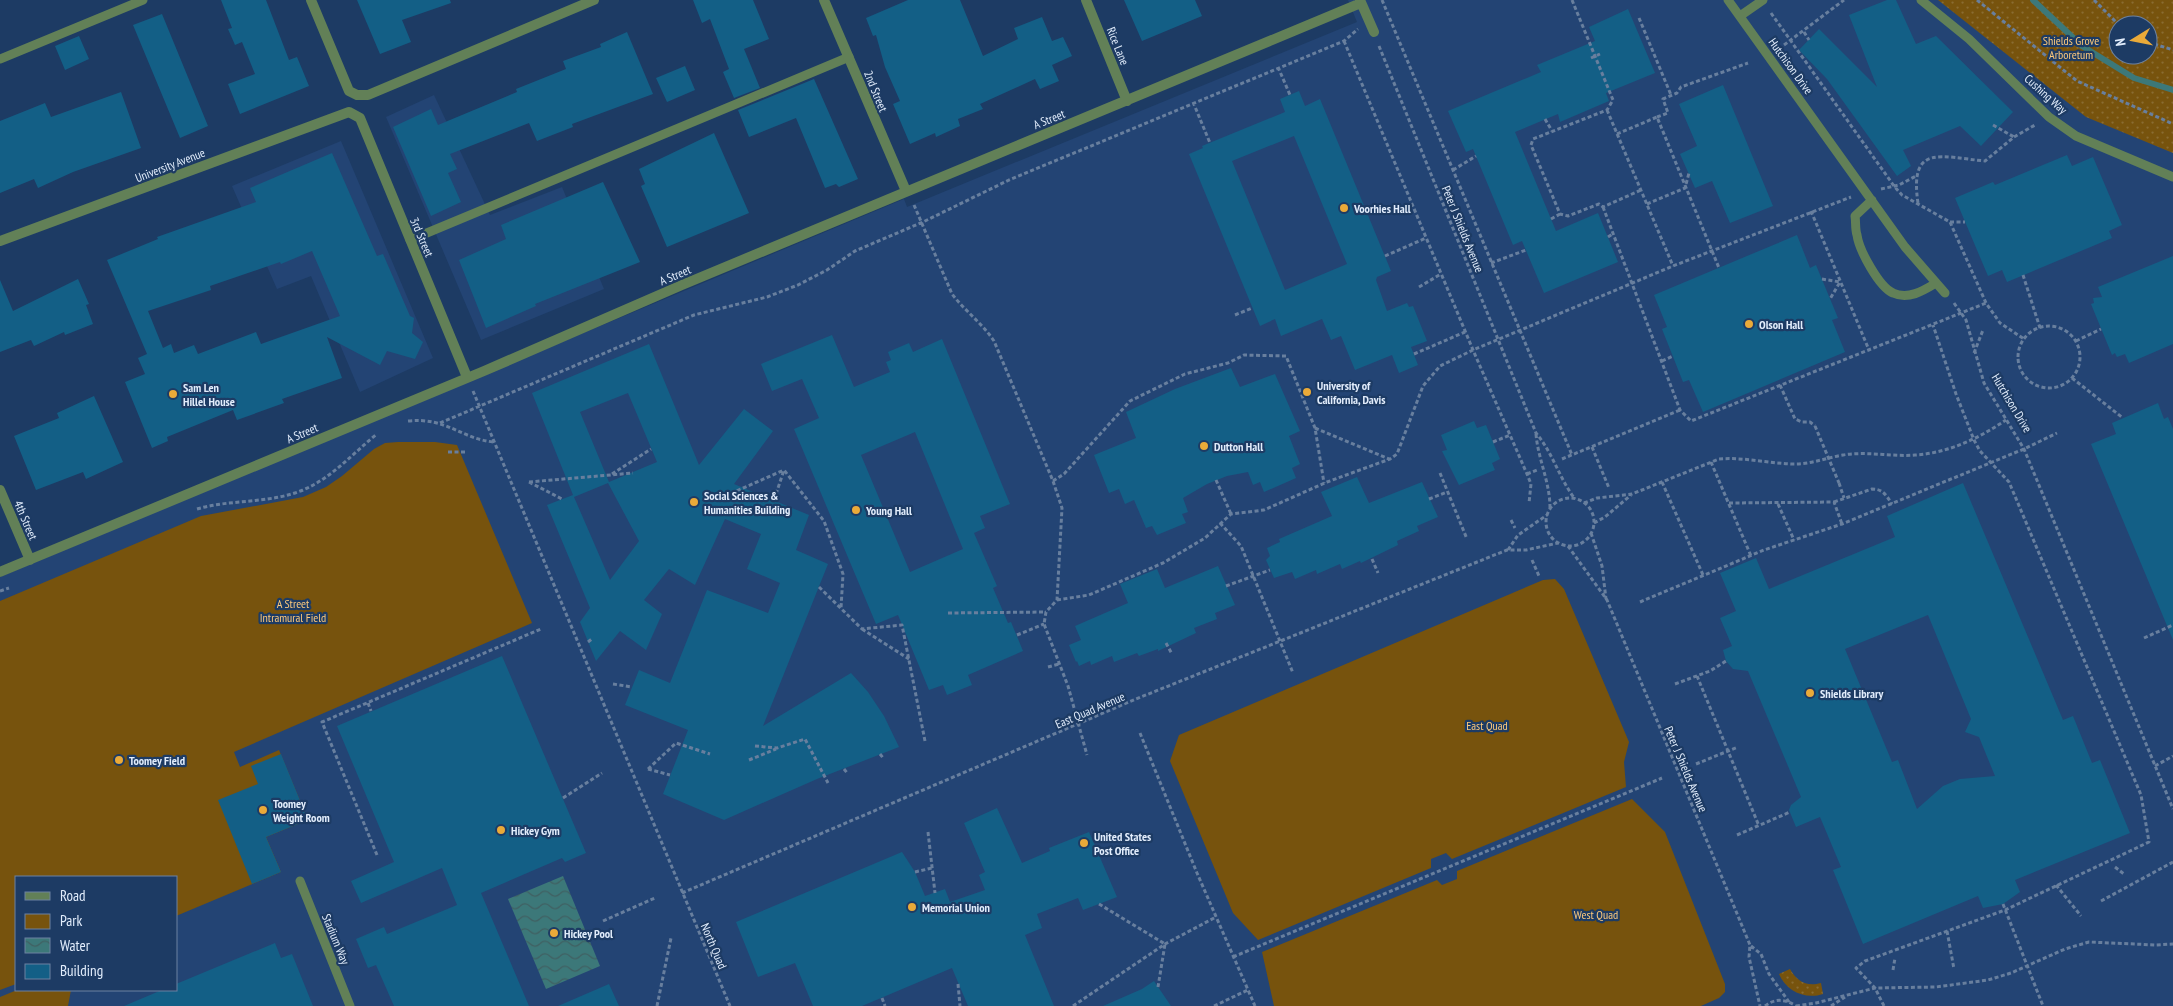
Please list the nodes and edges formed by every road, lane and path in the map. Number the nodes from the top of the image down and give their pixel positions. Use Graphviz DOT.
graph roads {
  1 [pos="143,0"];
  2 [pos="311,0"];
  3 [pos="594,0"];
  4 [pos="824,0"];
  5 [pos="1086,0"];
  6 [pos="1382,0"];
  7 [pos="1572,0"];
  8 [pos="1728,0"];
  9 [pos="1763,0"];
  10 [pos="1844,0"];
  11 [pos="1921,0"];
  12 [pos="1977,0"];
  13 [pos="2094,0"];
  14 [pos="1360,2"];
  15 [pos="2109,15"];
  16 [pos="1740,16"];
  17 [pos="1639,18"];
  18 [pos="1374,32"];
  19 [pos="1804,32"];
  20 [pos="1809,40"];
  21 [pos="1791,42"];
  22 [pos="1784,45"];
  23 [pos="2158,45"];
  24 [pos="2173,50"];
  25 [pos="1600,54"];
  26 [pos="848,57"];
  27 [pos="1593,57"];
  28 [pos="0,59"];
  29 [pos="1748,63"];
  30 [pos="1278,67"];
  31 [pos="1290,95"];
  32 [pos="1671,96"];
  33 [pos="1127,101"];
  34 [pos="1193,102"];
  35 [pos="1607,110"];
  36 [pos="348,112"];
  37 [pos="1657,117"];
  38 [pos="2049,117"];
  39 [pos="1546,119"];
  40 [pos="2173,124"];
  41 [pos="1993,125"];
  42 [pos="1552,131"];
  43 [pos="1617,134"];
  44 [pos="2014,137"];
  45 [pos="1210,143"];
  46 [pos="1476,156"];
  47 [pos="1453,170"];
  48 [pos="1689,173"];
  49 [pos="1916,176"];
  50 [pos="2173,177"];
  51 [pos="1894,186"];
  52 [pos="1685,188"];
  53 [pos="1641,190"];
  54 [pos="906,191"];
  55 [pos="1870,196"];
  56 [pos="1918,203"];
  57 [pos="1647,204"];
  58 [pos="1603,207"];
  59 [pos="1811,211"];
  60 [pos="1560,214"];
  61 [pos="1551,220"];
  62 [pos="923,222"];
  63 [pos="1950,222"];
  64 [pos="1965,222"];
  65 [pos="1614,233"];
  66 [pos="1608,237"];
  67 [pos="1426,238"];
  68 [pos="410,240"];
  69 [pos="0,242"];
  70 [pos="1526,250"];
  71 [pos="1713,252"];
  72 [pos="1385,256"];
  73 [pos="1491,263"];
  74 [pos="1673,266"];
  75 [pos="1719,268"];
  76 [pos="1441,274"];
  77 [pos="2023,275"];
  78 [pos="1822,279"];
  79 [pos="1633,282"];
  80 [pos="1840,282"];
  81 [pos="1936,283"];
  82 [pos="1419,287"];
  83 [pos="1945,293"];
  84 [pos="1830,299"];
  85 [pos="1986,303"];
  86 [pos="1252,308"];
  87 [pos="1961,312"];
  88 [pos="1235,315"];
  89 [pos="1933,325"];
  90 [pos="2040,328"];
  91 [pos="2101,329"];
  92 [pos="1519,330"];
  93 [pos="1983,330"];
  94 [pos="1466,332"];
  95 [pos="1498,339"];
  96 [pos="2024,340"];
  97 [pos="2076,341"];
  98 [pos="1473,350"];
  99 [pos="1869,350"];
  100 [pos="1974,352"];
  101 [pos="1414,354"];
  102 [pos="1673,356"];
  103 [pos="1662,361"];
  104 [pos="467,377"];
  105 [pos="2072,378"];
  106 [pos="1780,384"];
  107 [pos="479,407"];
  108 [pos="1680,410"];
  109 [pos="2123,418"];
  110 [pos="2006,420"];
  111 [pos="440,423"];
  112 [pos="401,424"];
  113 [pos="1315,428"];
  114 [pos="380,432"];
  115 [pos="1536,433"];
  116 [pos="2057,434"];
  117 [pos="1510,435"];
  118 [pos="1974,440"];
  119 [pos="494,442"];
  120 [pos="1493,442"];
  121 [pos="1592,447"];
  122 [pos="651,449"];
  123 [pos="2024,450"];
  124 [pos="448,452"];
  125 [pos="467,452"];
  126 [pos="1572,455"];
  127 [pos="1390,459"];
  128 [pos="1562,459"];
  129 [pos="1711,462"];
  130 [pos="1992,463"];
  131 [pos="784,470"];
  132 [pos="1537,470"];
  133 [pos="632,472"];
  134 [pos="1440,473"];
  135 [pos="612,474"];
  136 [pos="1528,474"];
  137 [pos="1216,480"];
  138 [pos="1053,482"];
  139 [pos="1662,482"];
  140 [pos="1324,483"];
  141 [pos="1609,488"];
  142 [pos="0,490"];
  143 [pos="1447,492"];
  144 [pos="1632,494"];
  145 [pos="724,496"];
  146 [pos="1844,498"];
  147 [pos="562,499"];
  148 [pos="1429,499"];
  149 [pos="1575,499"];
  150 [pos="774,500"];
  151 [pos="1834,502"];
  152 [pos="1529,503"];
  153 [pos="1584,503"];
  154 [pos="1728,503"];
  155 [pos="1778,504"];
  156 [pos="1892,504"];
  157 [pos="1550,508"];
  158 [pos="188,513"];
  159 [pos="1231,514"];
  160 [pos="1547,515"];
  161 [pos="1511,520"];
  162 [pos="1220,523"];
  163 [pos="1594,523"];
  164 [pos="1842,524"];
  165 [pos="1515,528"];
  166 [pos="1591,532"];
  167 [pos="1467,539"];
  168 [pos="1794,540"];
  169 [pos="1558,543"];
  170 [pos="1568,546"];
  171 [pos="1507,550"];
  172 [pos="1750,556"];
  173 [pos="1372,559"];
  174 [pos="30,560"];
  175 [pos="1532,560"];
  176 [pos="1270,570"];
  177 [pos="0,572"];
  178 [pos="1378,573"];
  179 [pos="1702,575"];
  180 [pos="1539,576"];
  181 [pos="1254,578"];
  182 [pos="18,584"];
  183 [pos="1226,586"];
  184 [pos="819,587"];
  185 [pos="0,591"];
  186 [pos="1057,600"];
  187 [pos="1606,600"];
  188 [pos="1640,602"];
  189 [pos="841,609"];
  190 [pos="1046,612"];
  191 [pos="948,613"];
  192 [pos="1044,624"];
  193 [pos="2173,626"];
  194 [pos="541,629"];
  195 [pos="862,629"];
  196 [pos="1017,635"];
  197 [pos="593,638"];
  198 [pos="2144,638"];
  199 [pos="588,642"];
  200 [pos="1281,642"];
  201 [pos="1166,643"];
  202 [pos="1172,654"];
  203 [pos="909,659"];
  204 [pos="1726,661"];
  205 [pos="1059,664"];
  206 [pos="1048,667"];
  207 [pos="1293,673"];
  208 [pos="1697,676"];
  209 [pos="613,684"];
  210 [pos="1675,684"];
  211 [pos="632,687"];
  212 [pos="368,703"];
  213 [pos="371,711"];
  214 [pos="1079,723"];
  215 [pos="1140,733"];
  216 [pos="925,741"];
  217 [pos="755,746"];
  218 [pos="1738,747"];
  219 [pos="777,748"];
  220 [pos="1729,751"];
  221 [pos="710,754"];
  222 [pos="880,754"];
  223 [pos="1087,755"];
  224 [pos="2173,756"];
  225 [pos="884,759"];
  226 [pos="749,760"];
  227 [pos="816,760"];
  228 [pos="810,763"];
  229 [pos="1696,764"];
  230 [pos="2155,766"];
  231 [pos="844,769"];
  232 [pos="602,773"];
  233 [pos="848,774"];
  234 [pos="670,775"];
  235 [pos="1662,778"];
  236 [pos="828,783"];
  237 [pos="563,798"];
  238 [pos="2173,809"];
  239 [pos="1790,812"];
  240 [pos="1759,826"];
  241 [pos="928,832"];
  242 [pos="1737,835"];
  243 [pos="377,855"];
  244 [pos="2173,862"];
  245 [pos="2115,867"];
  246 [pos="932,868"];
  247 [pos="915,872"];
  248 [pos="2124,874"];
  249 [pos="300,881"];
  250 [pos="2056,885"];
  251 [pos="682,893"];
  252 [pos="935,893"];
  253 [pos="655,898"];
  254 [pos="2101,901"];
  255 [pos="1099,904"];
  256 [pos="2004,904"];
  257 [pos="2005,910"];
  258 [pos="2081,916"];
  259 [pos="1216,918"];
  260 [pos="603,921"];
  261 [pos="1947,931"];
  262 [pos="671,938"];
  263 [pos="1165,944"];
  264 [pos="2173,944"];
  265 [pos="1750,945"];
  266 [pos="1234,957"];
  267 [pos="1895,958"];
  268 [pos="2027,966"];
  269 [pos="1954,969"];
  270 [pos="1893,970"];
  271 [pos="958,984"];
  272 [pos="1158,987"];
  273 [pos="1874,988"];
  274 [pos="1248,990"];
  275 [pos="1845,996"];
  276 [pos="882,998"];
  277 [pos="1789,1002"];
  278 [pos="350,1006"];
  279 [pos="657,1006"];
  280 [pos="730,1006"];
  281 [pos="885,1006"];
  282 [pos="960,1006"];
  283 [pos="1073,1006"];
  284 [pos="1214,1006"];
  285 [pos="1255,1006"];
  286 [pos="1760,1006"];
  287 [pos="1764,1006"];
  288 [pos="1796,1006"];
  289 [pos="1830,1006"];
  290 [pos="1884,1006"];
  291 [pos="2044,1006"];
  1 -- 28 [label="lane"];
  2 -- 3 [label="street"];
  4 -- 26 [label="street, 2nd Street"];
  5 -- 33 [label="street, Rice Lane"];
  6 -- 47 [label="path"];
  7 -- 27 [label="path"];
  8 -- 16 [label="lane, Hutchison Drive"];
  9 -- 16 [label="lane"];
  9 -- 21 [label="path"];
  10 -- 19 [label="path"];
  11 -- 38 [label="lane, Cushing Way"];
  12 -- 40 [label="path"];
  13 -- 15 [label="path"];
  14 -- 18 [label="street"];
  14 -- 33 [label="street, A Street"];
  16 -- 55 [label="lane, Hutchison Drive"];
  17 -- 32 [label="path"];
  18 -- 95 [label="path, Peter J Shields Avenue"];
  19 -- 20 [label="path"];
  19 -- 21 [label="path"];
  21 -- 22 [label="path"];
  21 -- 51 [label="path"];
  23 -- 24 [label="path"];
  25 -- 27 [label="path"];
  26 -- 54 [label="street, 2nd Street"];
  26 -- 68 [label="lane"];
  27 -- 35 [label="path"];
  29 -- 32 [label="path"];
  30 -- 31 [label="path"];
  30 -- 34 [label="path"];
  30 -- 67 [label="path"];
  32 -- 37 [label="path"];
  33 -- 54 [label="street, A Street"];
  34 -- 45 [label="path"];
  34 -- 62 [label="path"];
  35 -- 42 [label="path"];
  35 -- 43 [label="path"];
  36 -- 68 [label="street, 3rd Street"];
  36 -- 69 [label="street, University Avenue"];
  37 -- 43 [label="path"];
  37 -- 52 [label="path"];
  38 -- 44 [label="path"];
  38 -- 50 [label="lane, Cushing Way"];
  39 -- 42 [label="path"];
  41 -- 44 [label="path"];
  42 -- 60 [label="path"];
  43 -- 53 [label="path"];
  44 -- 49 [label="path"];
  46 -- 47 [label="path"];
  47 -- 73 [label="path"];
  48 -- 52 [label="path"];
  49 -- 51 [label="path"];
  49 -- 56 [label="path"];
  51 -- 55 [label="path"];
  51 -- 56 [label="path"];
  52 -- 57 [label="path"];
  52 -- 71 [label="path"];
  53 -- 57 [label="path"];
  53 -- 58 [label="path"];
  54 -- 62 [label="path"];
  54 -- 104 [label="street, A Street"];
  55 -- 59 [label="path"];
  55 -- 81 [label="lane, Hutchison Drive"];
  55 -- 81 [label="lane"];
  56 -- 63 [label="path"];
  57 -- 74 [label="path"];
  58 -- 60 [label="path"];
  58 -- 65 [label="path"];
  59 -- 71 [label="path"];
  59 -- 80 [label="path"];
  60 -- 61 [label="path"];
  62 -- 107 [label="path"];
  62 -- 138 [label="path"];
  63 -- 64 [label="path"];
  63 -- 85 [label="path"];
  65 -- 66 [label="path"];
  65 -- 79 [label="path"];
  67 -- 72 [label="path"];
  67 -- 76 [label="path"];
  68 -- 104 [label="street, 3rd Street"];
  70 -- 73 [label="path"];
  71 -- 74 [label="path"];
  71 -- 75 [label="path"];
  73 -- 92 [label="path"];
  74 -- 79 [label="path"];
  76 -- 82 [label="path"];
  76 -- 94 [label="path"];
  77 -- 90 [label="path"];
  78 -- 80 [label="path"];
  79 -- 92 [label="path"];
  79 -- 103 [label="path"];
  80 -- 84 [label="path"];
  80 -- 99 [label="path"];
  81 -- 83 [label="lane, Hutchison Drive"];
  83 -- 87 [label="path, Hutchison Drive"];
  85 -- 87 [label="path"];
  85 -- 96 [label="path"];
  86 -- 88 [label="path"];
  87 -- 89 [label="path"];
  87 -- 100 [label="path, Hutchison Drive"];
  89 -- 99 [label="path"];
  89 -- 118 [label="path"];
  90 -- 96 [label="path"];
  90 -- 97 [label="path"];
  91 -- 97 [label="path"];
  92 -- 95 [label="path"];
  92 -- 126 [label="path"];
  93 -- 100 [label="path"];
  94 -- 98 [label="path"];
  94 -- 101 [label="path"];
  95 -- 98 [label="path"];
  95 -- 115 [label="path, Peter J Shields Avenue"];
  96 -- 105 [label="path"];
  97 -- 105 [label="path"];
  98 -- 117 [label="path"];
  98 -- 127 [label="path"];
  99 -- 106 [label="path"];
  100 -- 110 [label="path, Hutchison Drive"];
  102 -- 103 [label="path"];
  103 -- 108 [label="path"];
  104 -- 107 [label="path, North Quad"];
  104 -- 174 [label="street, A Street"];
  105 -- 109 [label="path"];
  106 -- 108 [label="path"];
  106 -- 146 [label="path, bridge"];
  107 -- 111 [label="path"];
  107 -- 119 [label="path, North Quad"];
  108 -- 121 [label="path"];
  110 -- 118 [label="path"];
  110 -- 123 [label="path, Hutchison Drive"];
  111 -- 112 [label="path"];
  111 -- 119 [label="path"];
  113 -- 127 [label="path"];
  113 -- 138 [label="path"];
  113 -- 140 [label="path"];
  114 -- 158 [label="path"];
  115 -- 149 [label="path, Peter J Shields Avenue"];
  115 -- 157 [label="path, Peter J Shields Avenue"];
  116 -- 123 [label="path"];
  117 -- 120 [label="path"];
  117 -- 136 [label="path"];
  118 -- 129 [label="path"];
  118 -- 130 [label="path"];
  119 -- 251 [label="path, North Quad"];
  121 -- 126 [label="path"];
  121 -- 141 [label="path"];
  122 -- 135 [label="path"];
  123 -- 130 [label="path"];
  123 -- 230 [label="path, Hutchison Drive"];
  124 -- 125 [label="path"];
  126 -- 128 [label="path"];
  127 -- 140 [label="path"];
  129 -- 139 [label="path"];
  129 -- 154 [label="path"];
  130 -- 156 [label="path"];
  130 -- 250 [label="path"];
  131 -- 145 [label="path"];
  131 -- 150 [label="path"];
  131 -- 189 [label="path"];
  132 -- 136 [label="path"];
  133 -- 135 [label="path"];
  134 -- 143 [label="path"];
  135 -- 147 [label="path"];
  136 -- 152 [label="path"];
  137 -- 159 [label="path"];
  138 -- 186 [label="path"];
  139 -- 144 [label="path"];
  139 -- 179 [label="path"];
  140 -- 159 [label="path"];
  142 -- 174 [label="street, 4th Street"];
  143 -- 148 [label="path"];
  143 -- 167 [label="path"];
  144 -- 153 [label="path"];
  144 -- 163 [label="path"];
  146 -- 151 [label="path"];
  146 -- 156 [label="path"];
  149 -- 153 [label="path"];
  149 -- 157 [label="path"];
  151 -- 155 [label="path"];
  151 -- 164 [label="path"];
  153 -- 163 [label="path"];
  154 -- 155 [label="path"];
  154 -- 172 [label="path"];
  155 -- 168 [label="path"];
  156 -- 164 [label="path"];
  157 -- 160 [label="path"];
  159 -- 162 [label="path"];
  160 -- 169 [label="path"];
  160 -- 171 [label="path, East Quad Avenue"];
  161 -- 165 [label="path"];
  162 -- 181 [label="path"];
  162 -- 186 [label="path"];
  163 -- 166 [label="path"];
  164 -- 168 [label="path"];
  166 -- 170 [label="path"];
  166 -- 187 [label="path, Peter J Shields Avenue"];
  168 -- 172 [label="path"];
  169 -- 170 [label="path"];
  169 -- 171 [label="path, East Quad Avenue"];
  170 -- 187 [label="path, Peter J Shields Avenue"];
  171 -- 200 [label="path, East Quad Avenue"];
  172 -- 179 [label="path"];
  173 -- 178 [label="path"];
  174 -- 177 [label="street, A Street"];
  175 -- 180 [label="path"];
  176 -- 181 [label="path"];
  179 -- 188 [label="path"];
  181 -- 183 [label="path"];
  181 -- 200 [label="path"];
  182 -- 185 [label="path"];
  184 -- 189 [label="path"];
  186 -- 190 [label="path"];
  187 -- 265 [label="path, Peter J Shields Avenue"];
  189 -- 195 [label="path"];
  190 -- 191 [label="path"];
  190 -- 192 [label="path"];
  192 -- 196 [label="path"];
  192 -- 205 [label="path"];
  193 -- 198 [label="path"];
  194 -- 212 [label="path"];
  195 -- 203 [label="path"];
  195 -- 203 [label="path"];
  197 -- 199 [label="path"];
  200 -- 207 [label="path"];
  200 -- 214 [label="path, East Quad Avenue"];
  201 -- 202 [label="path"];
  203 -- 216 [label="path"];
  204 -- 208 [label="path"];
  205 -- 206 [label="path"];
  205 -- 214 [label="path"];
  208 -- 210 [label="path"];
  208 -- 220 [label="path"];
  209 -- 211 [label="path"];
  212 -- 213 [label="path"];
  212 -- 243 [label="path"];
  214 -- 223 [label="path"];
  214 -- 251 [label="path, East Quad Avenue"];
  215 -- 259 [label="path"];
  217 -- 219 [label="path"];
  218 -- 220 [label="path"];
  219 -- 226 [label="path"];
  219 -- 227 [label="path"];
  220 -- 229 [label="path"];
  220 -- 240 [label="path"];
  221 -- 234 [label="path"];
  222 -- 225 [label="path"];
  224 -- 230 [label="path"];
  227 -- 228 [label="path"];
  227 -- 236 [label="path"];
  230 -- 238 [label="path, Hutchison Drive"];
  231 -- 233 [label="path"];
  232 -- 237 [label="path"];
  235 -- 266 [label="path"];
  239 -- 240 [label="path"];
  240 -- 242 [label="path"];
  241 -- 246 [label="path"];
  244 -- 254 [label="path"];
  245 -- 248 [label="path"];
  246 -- 247 [label="path"];
  246 -- 252 [label="path"];
  249 -- 278 [label="lane, Stadium Way"];
  250 -- 257 [label="path"];
  250 -- 258 [label="path"];
  251 -- 280 [label="path, North Quad"];
  253 -- 260 [label="path"];
  255 -- 263 [label="path"];
  256 -- 257 [label="path"];
  257 -- 261 [label="path"];
  257 -- 268 [label="path"];
  259 -- 263 [label="path"];
  259 -- 266 [label="path"];
  261 -- 269 [label="path"];
  261 -- 273 [label="path"];
  262 -- 279 [label="path"];
  263 -- 272 [label="path"];
  263 -- 283 [label="path"];
  264 -- 268 [label="path"];
  265 -- 277 [label="path, Peter J Shields Avenue"];
  265 -- 286 [label="path, Peter J Shields Avenue"];
  266 -- 274 [label="path"];
  267 -- 270 [label="path"];
  268 -- 273 [label="path"];
  268 -- 291 [label="path"];
  271 -- 282 [label="path"];
  273 -- 275 [label="path"];
  273 -- 290 [label="path"];
  274 -- 284 [label="path"];
  274 -- 285 [label="path"];
  275 -- 288 [label="path"];
  275 -- 289 [label="path"];
  276 -- 281 [label="path"];
  277 -- 287 [label="path"];
  277 -- 288 [label="path"];
}
